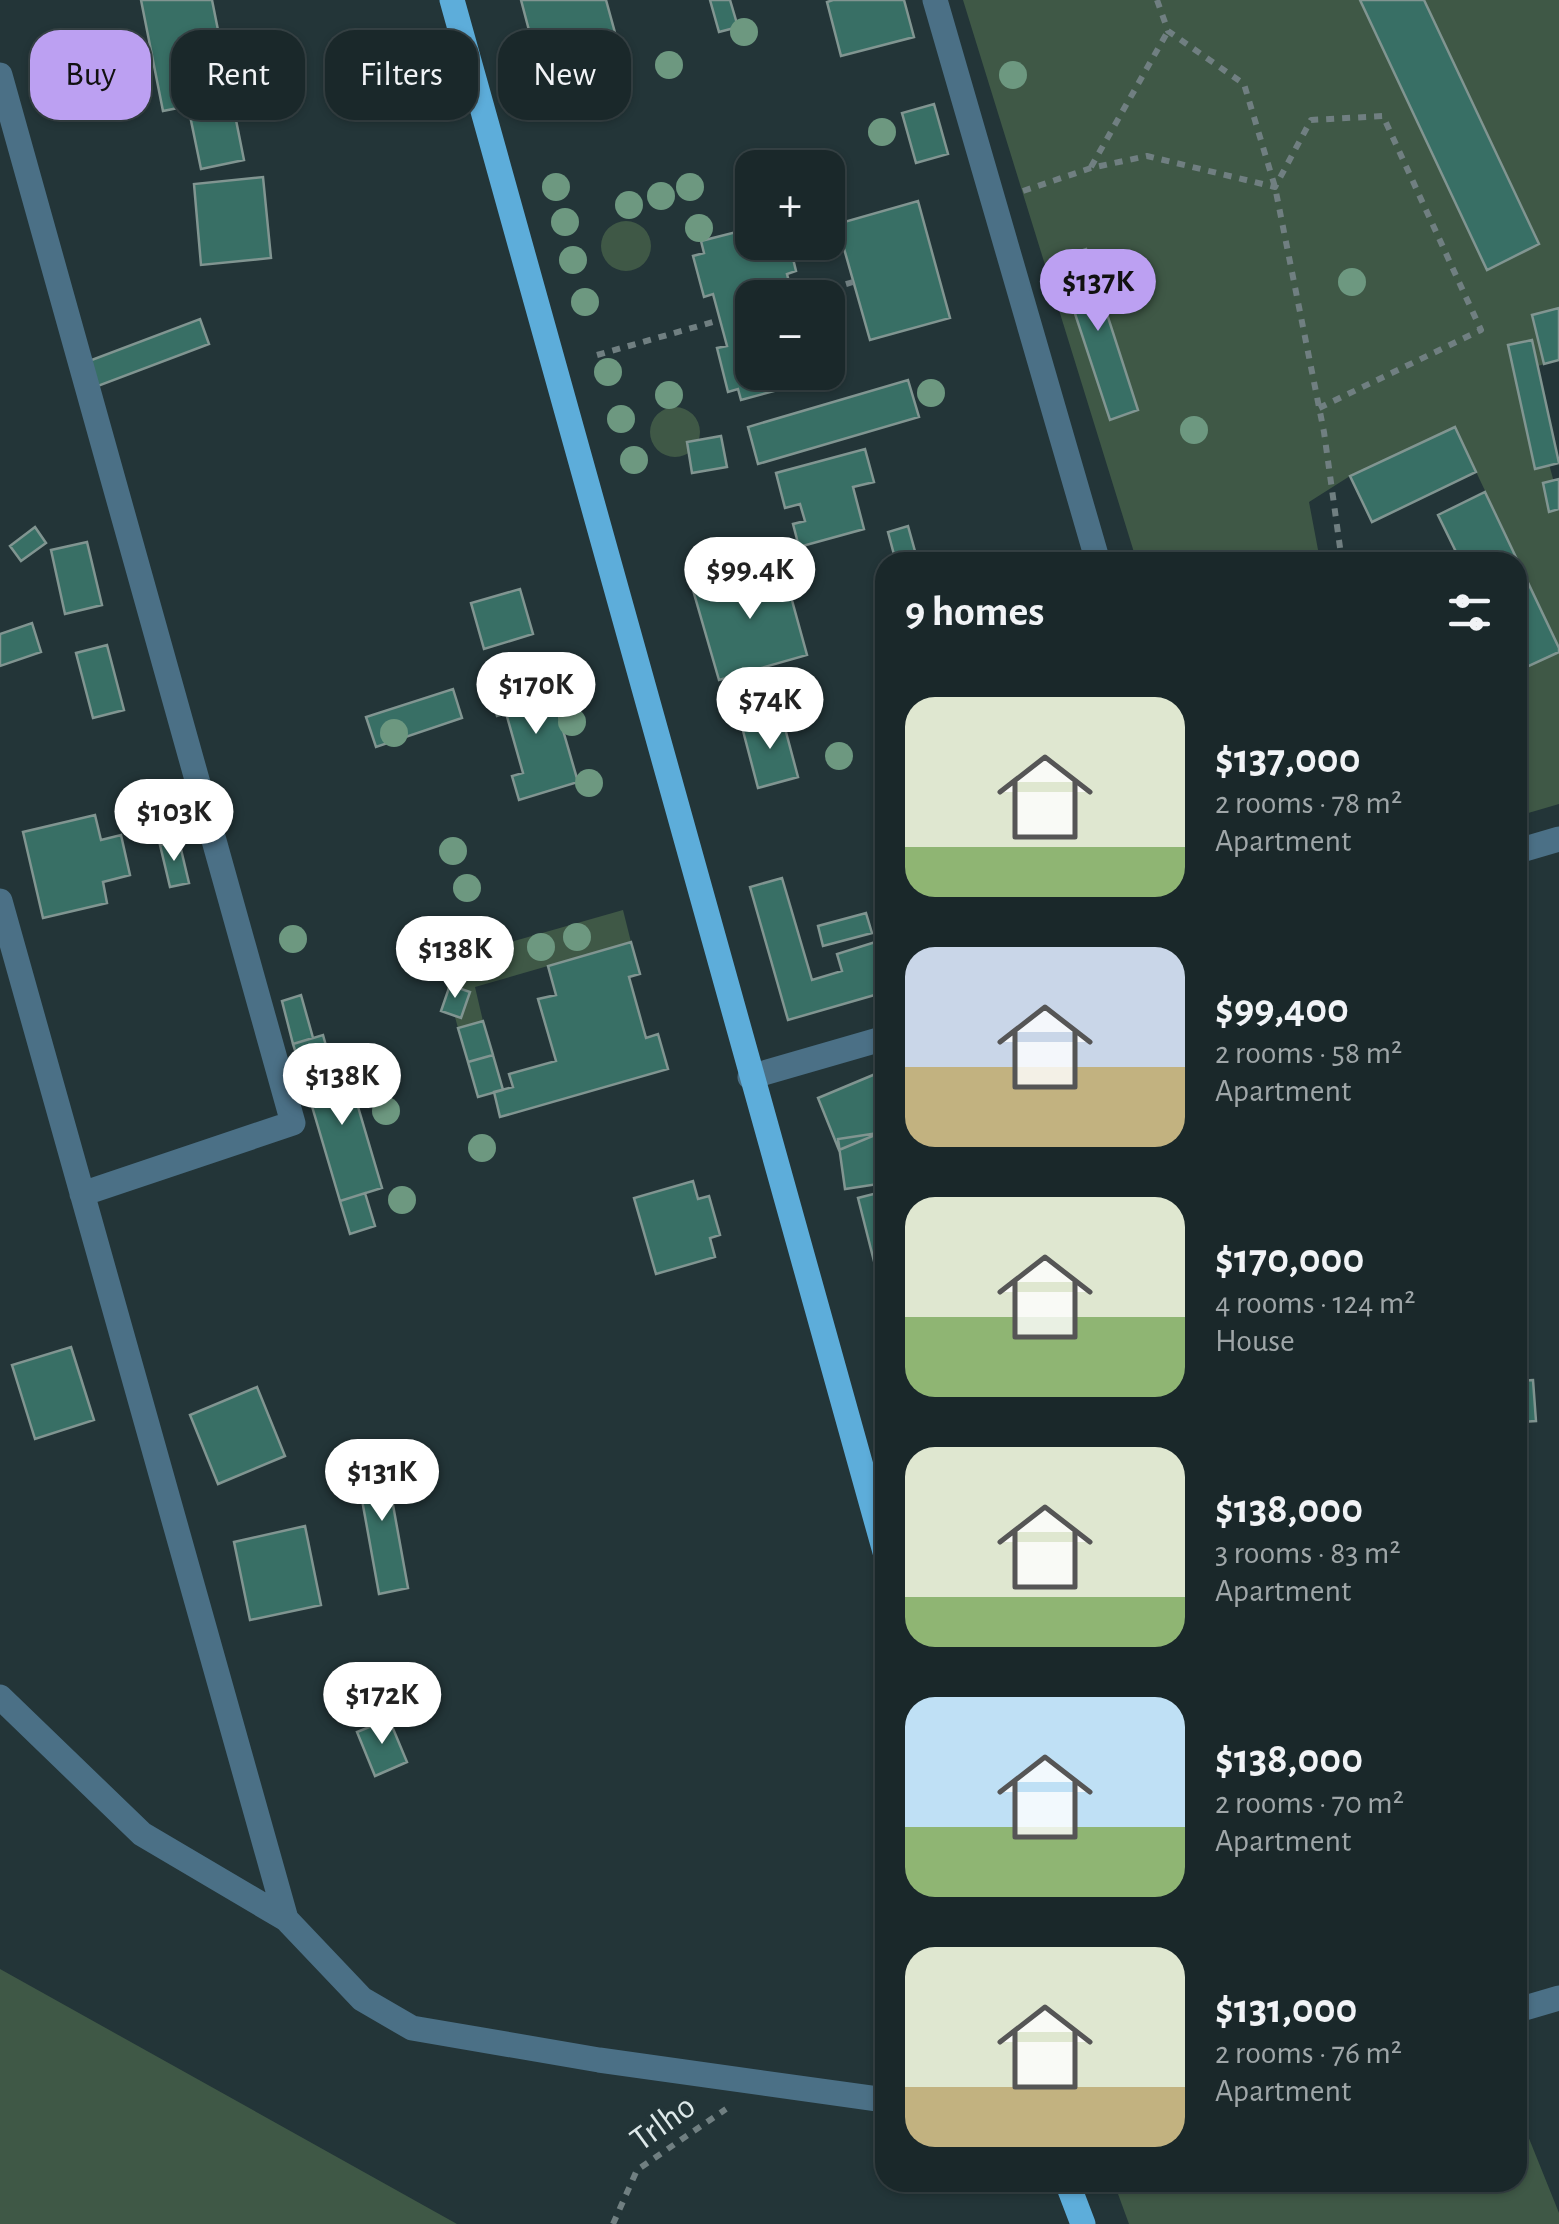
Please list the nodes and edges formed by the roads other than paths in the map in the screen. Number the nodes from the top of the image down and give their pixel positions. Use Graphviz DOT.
graph roads {
  1 [pos="452,0"];
  2 [pos="934,0"];
  3 [pos="0,75"];
  4 [pos="1095,552"];
  5 [pos="1559,839"];
  6 [pos="1527,848"];
  7 [pos="0,901"];
  8 [pos="875,1041"];
  9 [pos="750,1078"];
  10 [pos="82,1194"];
  11 [pos="875,1517"];
  12 [pos="0,1697"];
  13 [pos="286,1919"];
  14 [pos="1559,1998"];
  15 [pos="1527,2007"];
  16 [pos="875,2099"];
  17 [pos="1071,2192"];
  18 [pos="1083,2224"];
  1 -- 9 [label="main road"];
  2 -- 4 [label="street"];
  3 -- 10 [label="street"];
  5 -- 6 [label="street"];
  7 -- 10 [label="street"];
  8 -- 9 [label="street"];
  9 -- 11 [label="main road"];
  10 -- 13 [label="street"];
  12 -- 13 [label="street"];
  13 -- 16 [label="street"];
  14 -- 15 [label="street"];
  17 -- 18 [label="main road"];
}
